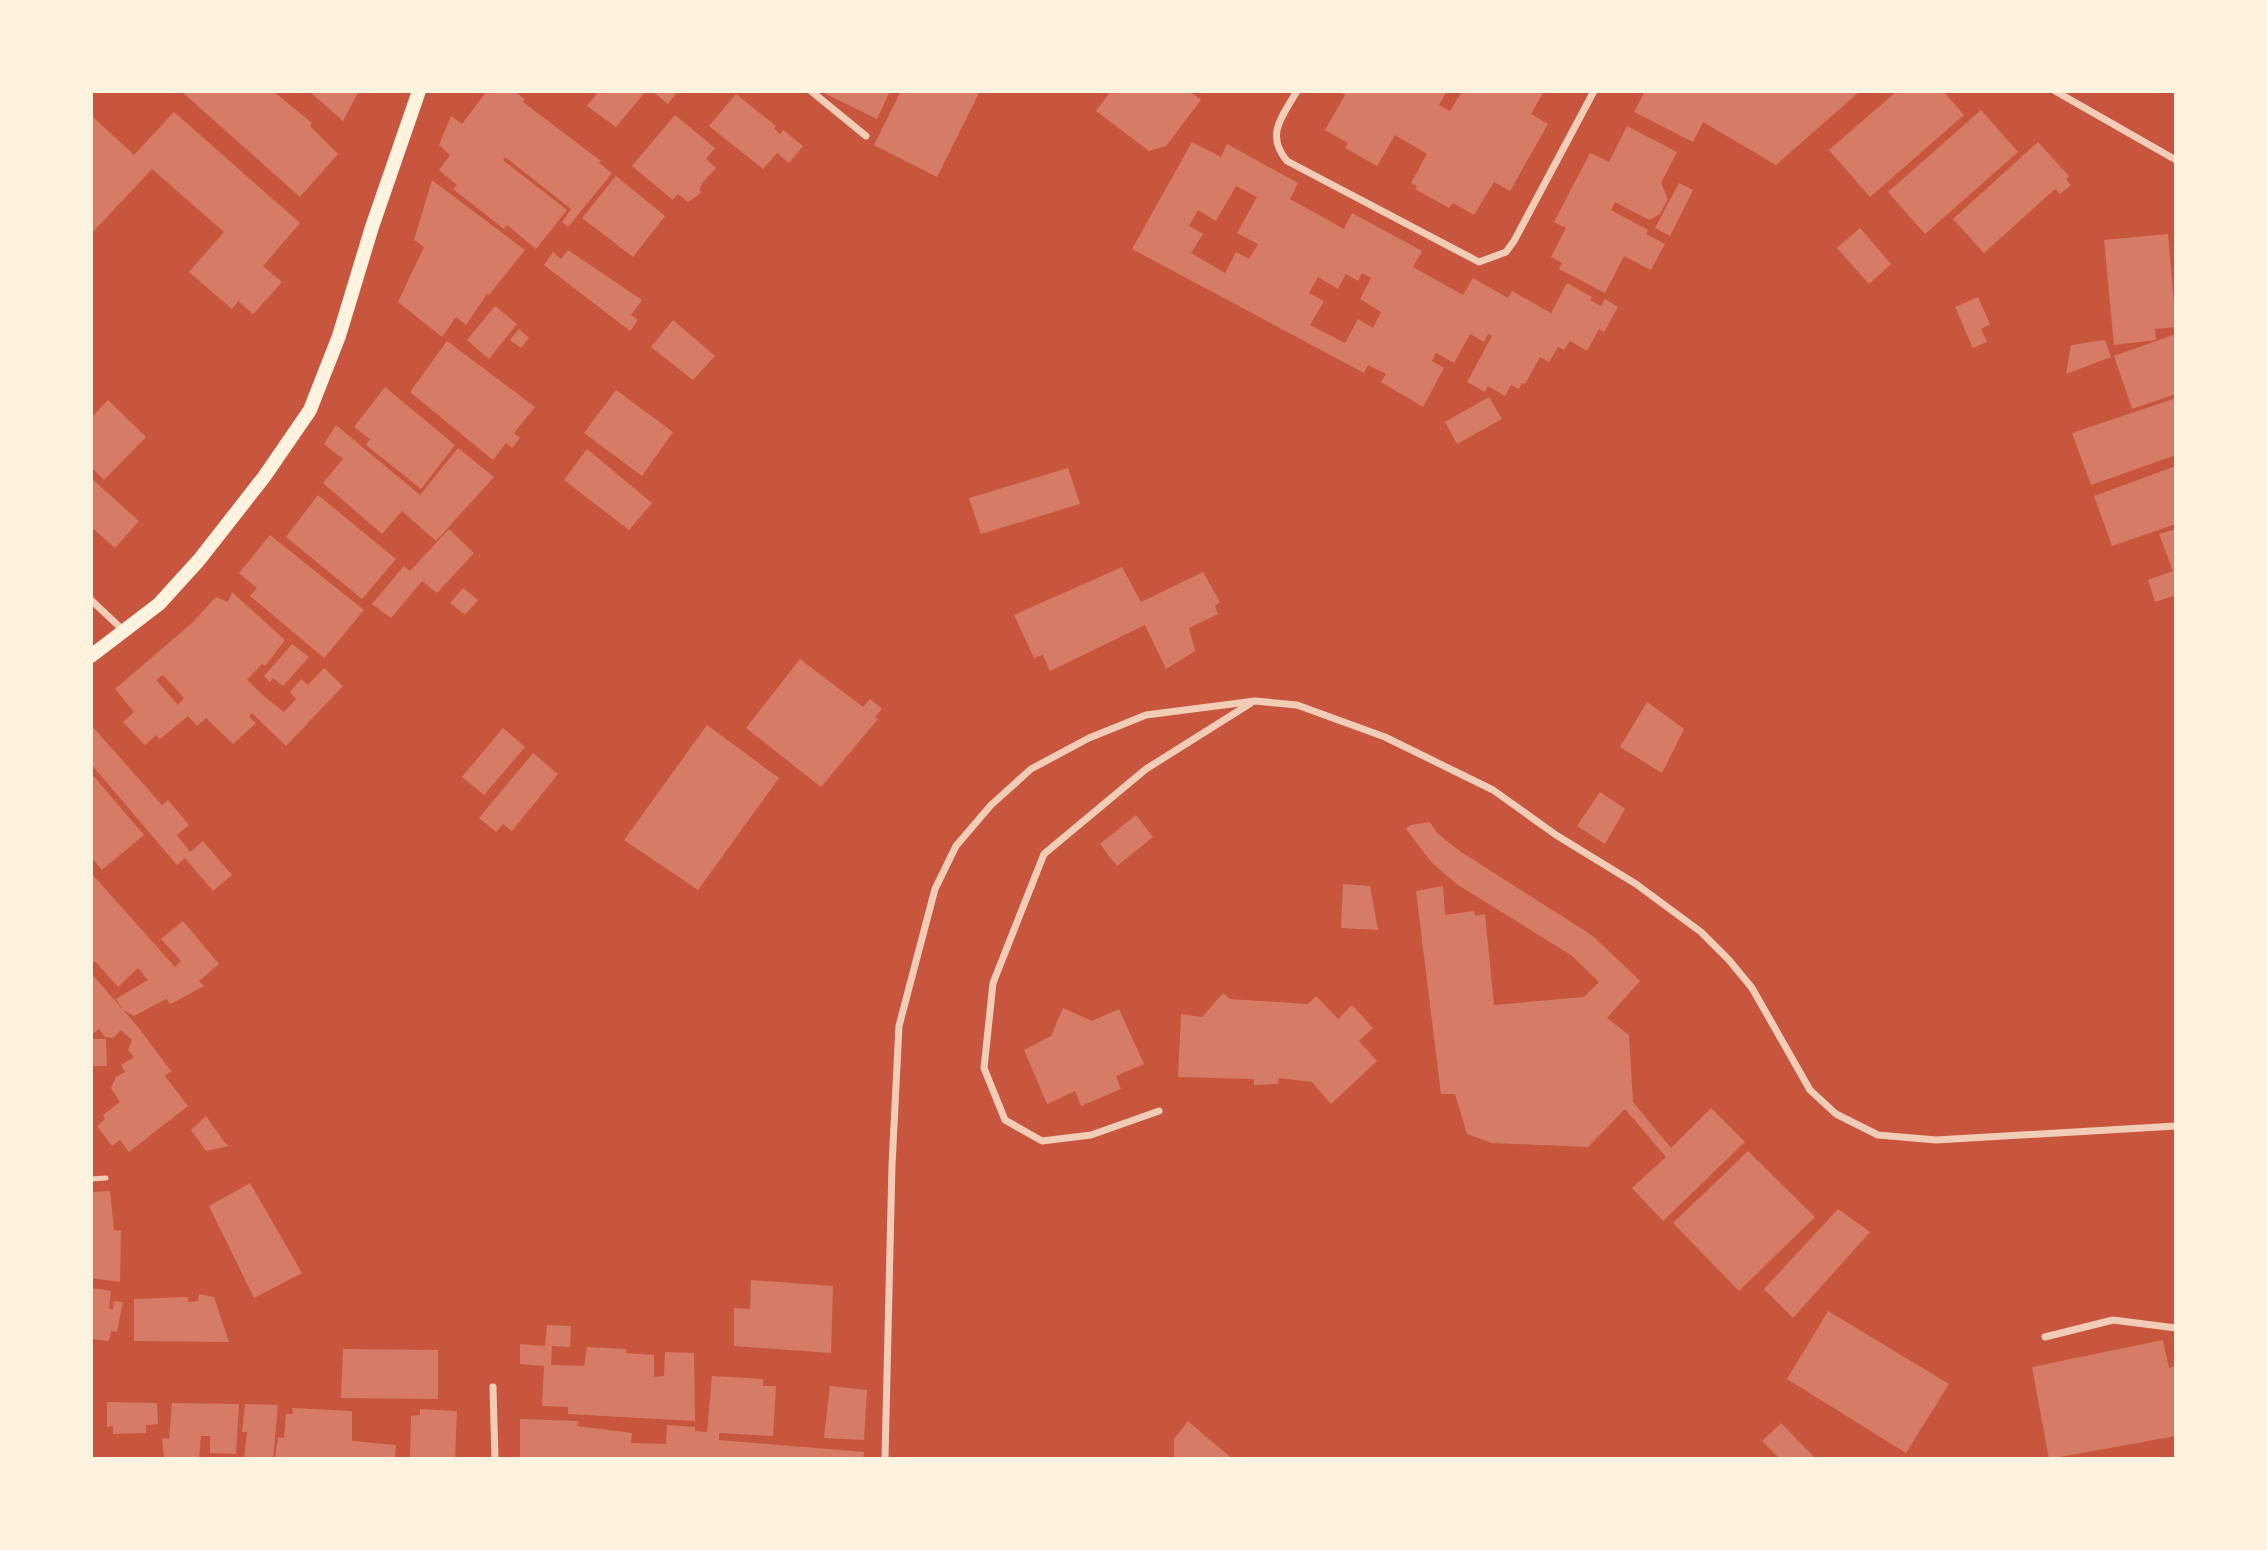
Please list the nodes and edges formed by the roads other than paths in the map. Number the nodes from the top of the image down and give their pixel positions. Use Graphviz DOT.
graph roads {
  1 [pos="419,91"];
  2 [pos="811,91"];
  3 [pos="1297,91"];
  4 [pos="1594,91"];
  5 [pos="2055,91"];
  6 [pos="866,136"];
  7 [pos="2176,160"];
  8 [pos="91,600"];
  9 [pos="125,631"];
  10 [pos="91,656"];
  11 [pos="1255,701"];
  12 [pos="1159,1111"];
  13 [pos="2176,1126"];
  14 [pos="106,1178"];
  15 [pos="91,1179"];
  16 [pos="2176,1328"];
  17 [pos="2045,1337"];
  18 [pos="493,1387"];
  19 [pos="495,1459"];
  20 [pos="885,1459"];
  1 -- 9 [label="main road"];
  2 -- 6 [label="street"];
  3 -- 4 [label="street"];
  5 -- 7 [label="street"];
  8 -- 9 [label="street"];
  9 -- 10 [label="main road"];
  11 -- 12 [label="street"];
  11 -- 13 [label="street"];
  11 -- 20 [label="street"];
  14 -- 15 [label="lane"];
  16 -- 17 [label="street"];
  18 -- 19 [label="street"];
}
